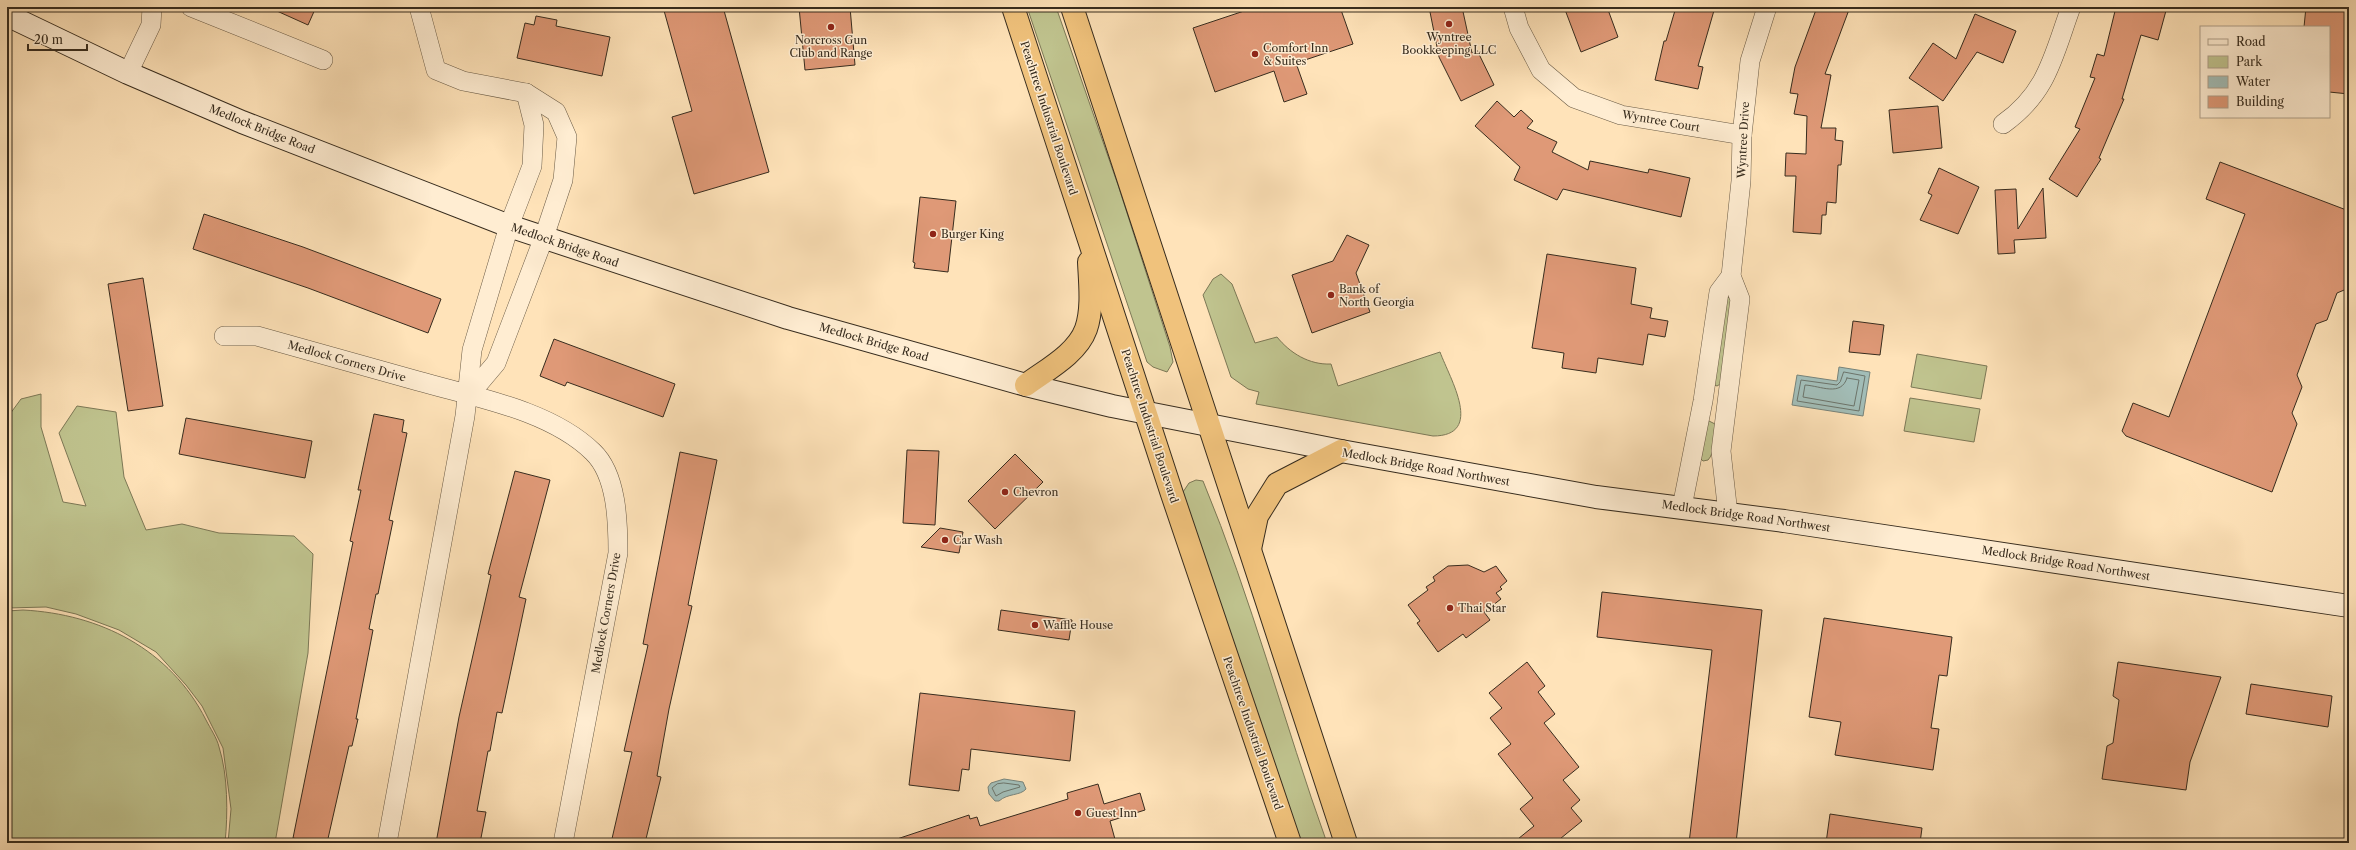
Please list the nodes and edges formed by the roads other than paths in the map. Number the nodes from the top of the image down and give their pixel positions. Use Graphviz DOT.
graph roads {
  1 [pos="152,7"];
  2 [pos="191,7"];
  3 [pos="419,7"];
  4 [pos="1013,7"];
  5 [pos="1072,7"];
  6 [pos="1513,7"];
  7 [pos="1767,7"];
  8 [pos="2070,7"];
  9 [pos="7,15"];
  10 [pos="323,60"];
  11 [pos="128,73"];
  12 [pos="526,93"];
  13 [pos="2003,124"];
  14 [pos="1742,135"];
  15 [pos="509,226"];
  16 [pos="544,237"];
  17 [pos="1089,239"];
  18 [pos="1731,276"];
  19 [pos="224,336"];
  20 [pos="1026,385"];
  21 [pos="469,396"];
  22 [pos="1145,412"];
  23 [pos="1210,424"];
  24 [pos="1341,451"];
  25 [pos="1682,507"];
  26 [pos="1728,514"];
  27 [pos="1250,550"];
  28 [pos="2349,606"];
  29 [pos="387,843"];
  30 [pos="562,843"];
  31 [pos="1290,843"];
  32 [pos="1346,843"];
  1 -- 11 [label="street"];
  2 -- 10 [label="street"];
  3 -- 12 [label="street"];
  4 -- 17 [label="highway, Peachtree Industrial Boulevard"];
  5 -- 23 [label="highway"];
  6 -- 14 [label="street, Wyntree Court"];
  7 -- 14 [label="street, Wyntree Drive"];
  8 -- 13 [label="street"];
  9 -- 11 [label="main road, Medlock Bridge Road"];
  11 -- 15 [label="main road, Medlock Bridge Road"];
  12 -- 15 [label="street"];
  12 -- 16 [label="street"];
  14 -- 18 [label="street, Wyntree Drive"];
  15 -- 16 [label="main road, Medlock Bridge Road"];
  15 -- 21 [label="street"];
  16 -- 20 [label="main road, Medlock Bridge Road"];
  16 -- 21 [label="street"];
  17 -- 20 [label="highway"];
  17 -- 22 [label="highway, Peachtree Industrial Boulevard"];
  18 -- 25 [label="street"];
  18 -- 26 [label="street, Wyntree Drive"];
  19 -- 21 [label="street, Medlock Corners Drive"];
  20 -- 22 [label="main road, Medlock Bridge Road"];
  21 -- 29 [label="street"];
  21 -- 30 [label="street, Medlock Corners Drive"];
  22 -- 23 [label="main road, Medlock Bridge Road Northwest"];
  22 -- 31 [label="highway, Peachtree Industrial Boulevard"];
  23 -- 24 [label="main road, Medlock Bridge Road Northwest"];
  23 -- 27 [label="highway"];
  24 -- 25 [label="main road, Medlock Bridge Road Northwest"];
  24 -- 27 [label="highway"];
  25 -- 26 [label="main road, Medlock Bridge Road Northwest"];
  26 -- 28 [label="main road, Medlock Bridge Road Northwest"];
  27 -- 32 [label="highway"];
}
